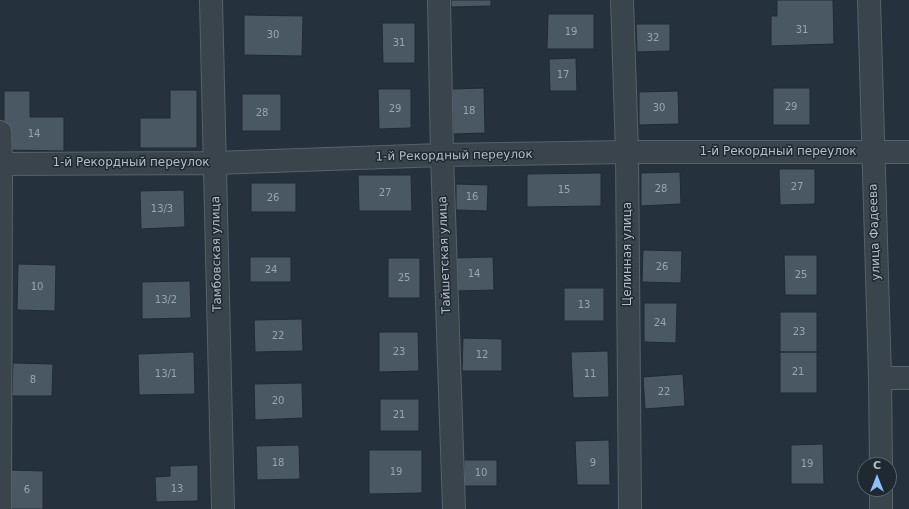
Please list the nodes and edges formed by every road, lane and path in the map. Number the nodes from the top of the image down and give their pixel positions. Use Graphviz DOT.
graph roads {
  1 [pos="211,0"];
  2 [pos="439,0"];
  3 [pos="622,0"];
  4 [pos="869,0"];
  5 [pos="0,132"];
  6 [pos="628,152"];
  7 [pos="873,152"];
  8 [pos="909,152"];
  9 [pos="442,155"];
  10 [pos="216,163"];
  11 [pos="1,164"];
  12 [pos="880,378"];
  13 [pos="909,378"];
  14 [pos="881,457"];
  15 [pos="881,497"];
  16 [pos="0,509"];
  17 [pos="223,509"];
  18 [pos="454,509"];
  19 [pos="630,509"];
  20 [pos="881,509"];
  1 -- 10 [label="street, Тамбовская улица"];
  2 -- 9 [label="street, Тайшетская улица"];
  3 -- 6 [label="street, Целинная улица"];
  4 -- 7 [label="street, улица Фадеева"];
  5 -- 11 [label="street"];
  6 -- 7 [label="street, 1-й Рекордный переулок"];
  6 -- 9 [label="street, 1-й Рекордный переулок"];
  6 -- 19 [label="street, Целинная улица"];
  7 -- 8 [label="street, 1-й Рекордный переулок"];
  7 -- 12 [label="street, улица Фадеева"];
  9 -- 10 [label="street, 1-й Рекордный переулок"];
  9 -- 18 [label="street, Тайшетская улица"];
  10 -- 11 [label="street, 1-й Рекордный переулок"];
  10 -- 17 [label="street, Тамбовская улица"];
  11 -- 16 [label="street"];
  12 -- 13 [label="street"];
  12 -- 14 [label="street, улица Фадеева"];
  15 -- 20 [label="street"];
}
